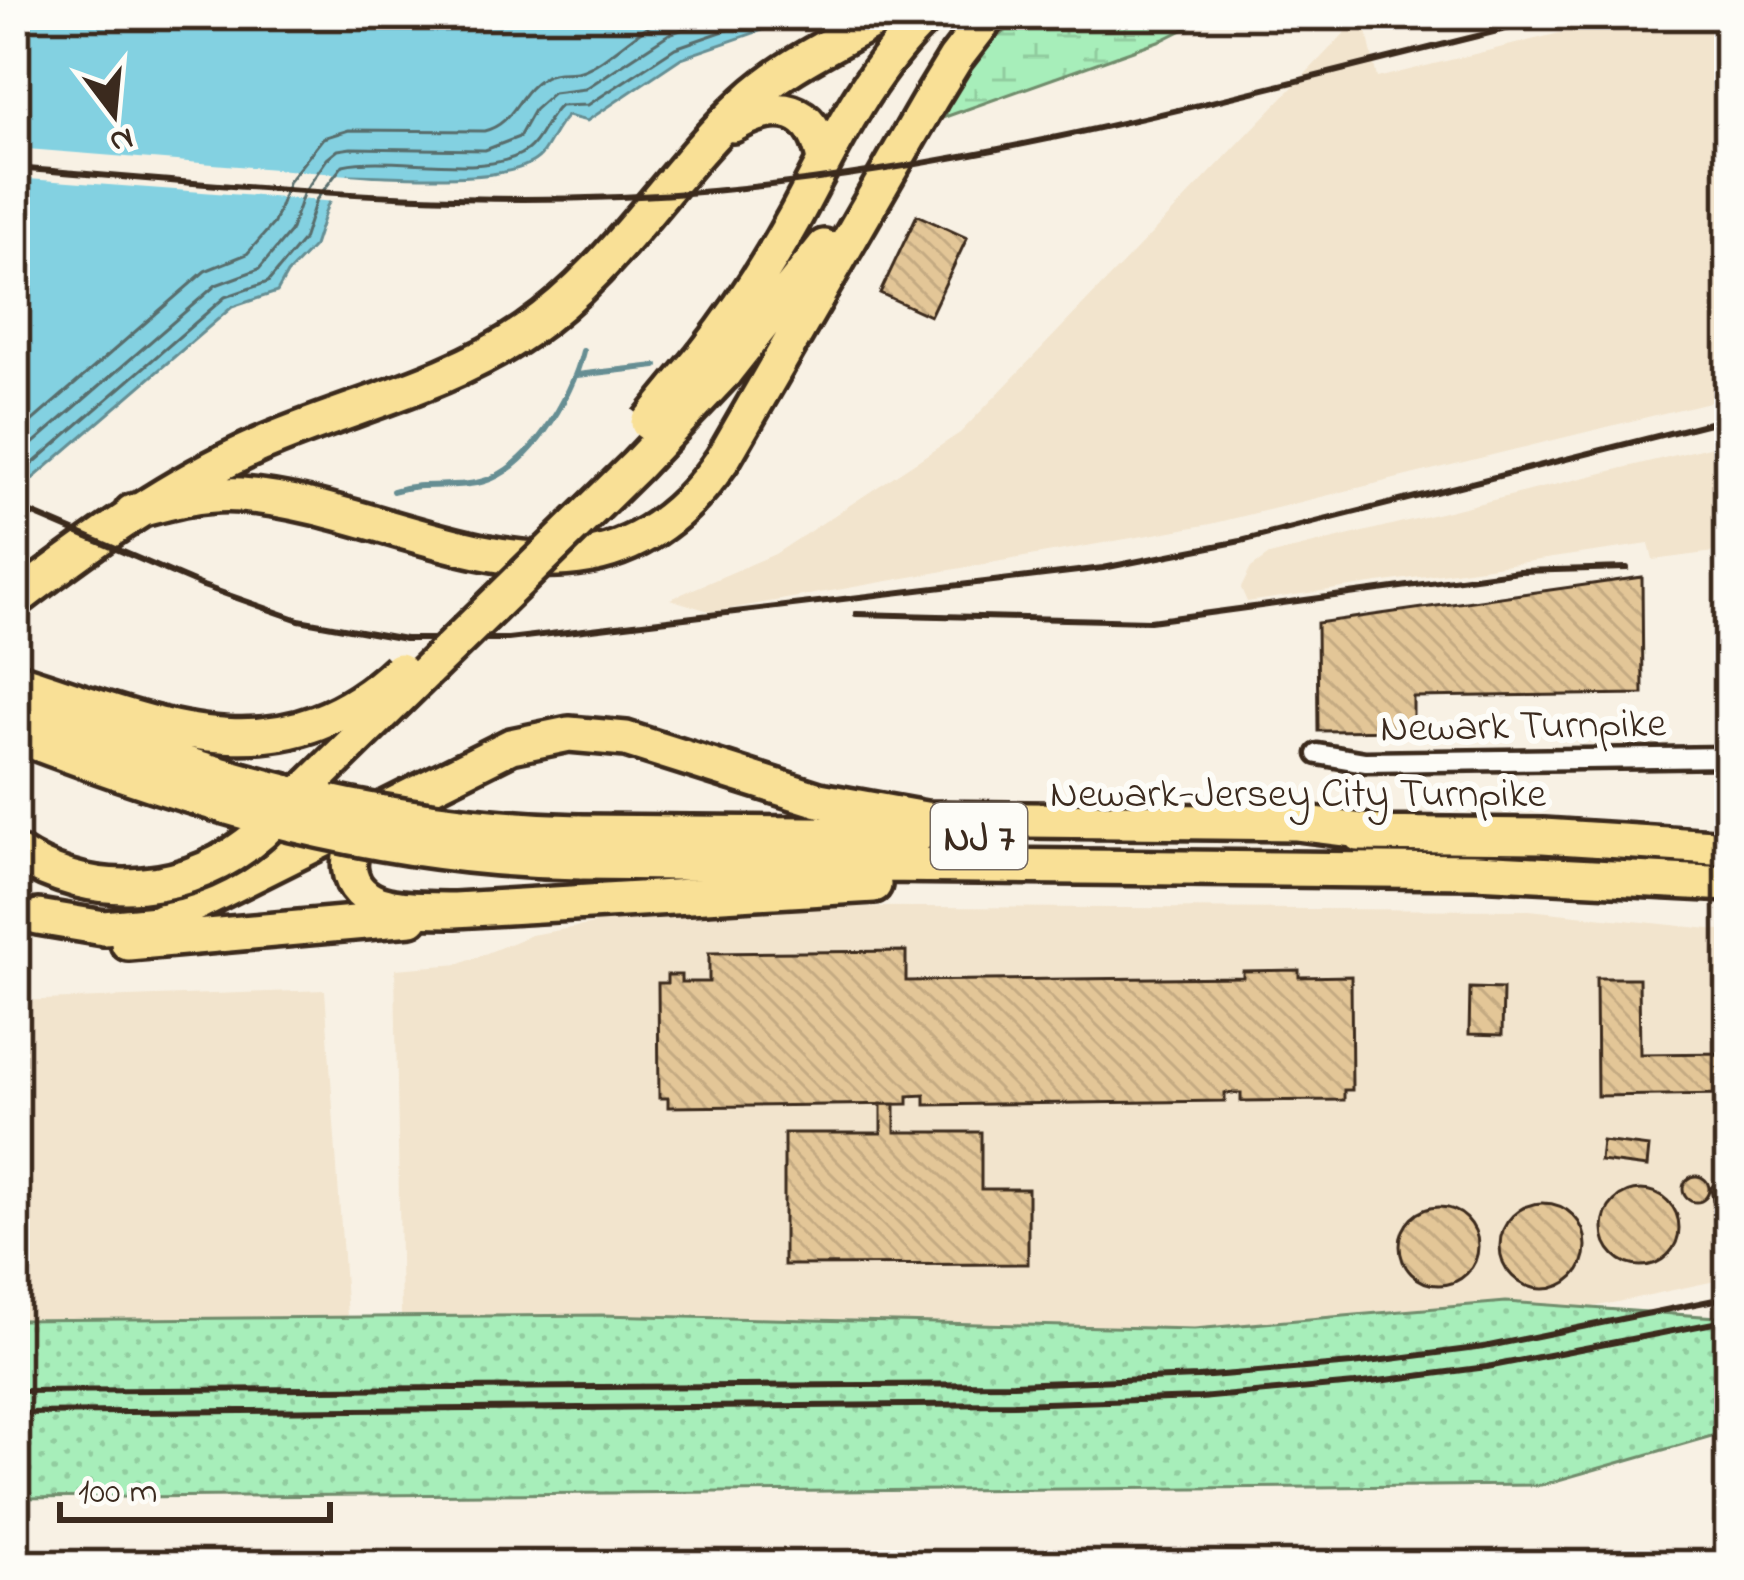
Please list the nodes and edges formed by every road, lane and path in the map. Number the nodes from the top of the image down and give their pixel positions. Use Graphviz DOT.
graph roads {
  1 [pos="884,15"];
  2 [pos="927,15"];
  3 [pos="989,15"];
  4 [pos="955,59"];
  5 [pos="716,135"];
  6 [pos="824,161"];
  7 [pos="714,364"];
  8 [pos="133,512"];
  9 [pos="15,600"];
  10 [pos="15,680"];
  11 [pos="15,704"];
  12 [pos="15,735"];
  13 [pos="1318,754"];
  14 [pos="1729,757"];
  15 [pos="412,797"];
  16 [pos="1378,833"];
  17 [pos="1722,845"];
  18 [pos="579,847"];
  19 [pos="15,853"];
  20 [pos="1139,869"];
  21 [pos="1729,884"];
  22 [pos="26,910"];
  23 [pos="454,910"];
  1 -- 5 [label="highway"];
  2 -- 6 [label="highway"];
  3 -- 4 [label="highway"];
  4 -- 7 [label="highway"];
  4 -- 8 [label="highway"];
  5 -- 6 [label="highway"];
  5 -- 8 [label="highway"];
  6 -- 7 [label="highway"];
  7 -- 10 [label="highway, bridge"];
  7 -- 19 [label="highway, bridge"];
  8 -- 9 [label="highway"];
  11 -- 18 [label="highway, NJ 7, bridge"];
  12 -- 18 [label="highway, NJ 7, bridge"];
  13 -- 14 [label="street, Newark Turnpike"];
  15 -- 16 [label="highway"];
  15 -- 22 [label="highway"];
  15 -- 23 [label="highway"];
  16 -- 17 [label="highway, Newark-Jersey City Turnpike / NJ 7"];
  16 -- 18 [label="highway, Newark-Jersey City Turnpike / NJ 7"];
  18 -- 20 [label="highway, Newark-Jersey City Turnpike / NJ 7"];
  20 -- 21 [label="highway, Newark-Jersey City Turnpike / NJ 7"];
  20 -- 23 [label="highway"];
  22 -- 23 [label="highway"];
}
